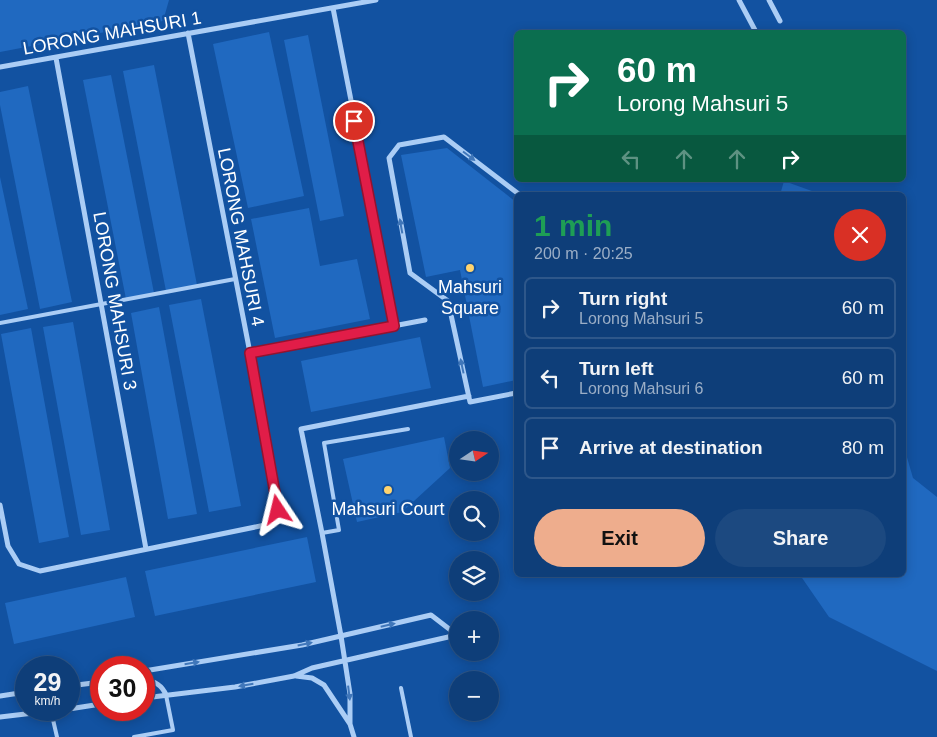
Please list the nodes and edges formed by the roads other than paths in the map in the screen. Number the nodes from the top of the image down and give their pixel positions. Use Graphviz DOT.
graph roads {
  1 [pos="376,0"];
  2 [pos="739,0"];
  3 [pos="769,0"];
  4 [pos="333,8"];
  5 [pos="780,20"];
  6 [pos="755,30"];
  7 [pos="188,34"];
  8 [pos="56,58"];
  9 [pos="0,67"];
  10 [pos="516,192"];
  11 [pos="235,279"];
  12 [pos="102,305"];
  13 [pos="425,320"];
  14 [pos="0,323"];
  15 [pos="394,326"];
  16 [pos="250,353"];
  17 [pos="514,393"];
  18 [pos="469,396"];
  19 [pos="408,429"];
  20 [pos="0,505"];
  21 [pos="322,532"];
  22 [pos="146,549"];
  23 [pos="341,636"];
  24 [pos="344,661"];
  25 [pos="155,669"];
  26 [pos="294,676"];
  27 [pos="155,682"];
  28 [pos="401,688"];
  29 [pos="15,694"];
  30 [pos="166,695"];
  31 [pos="0,696"];
  32 [pos="155,696"];
  33 [pos="15,715"];
  34 [pos="0,717"];
  35 [pos="53,721"];
  36 [pos="350,724"];
  37 [pos="173,730"];
  38 [pos="57,737"];
  39 [pos="134,737"];
  40 [pos="175,737"];
  41 [pos="354,737"];
  42 [pos="411,737"];
  1 -- 4 [label="street, LORONG MAHSURI 1"];
  2 -- 6 [label="street"];
  3 -- 5 [label="street"];
  4 -- 7 [label="street, LORONG MAHSURI 1"];
  4 -- 15 [label="street"];
  7 -- 8 [label="street, LORONG MAHSURI 1"];
  7 -- 11 [label="street, LORONG MAHSURI 4"];
  8 -- 9 [label="street, LORONG MAHSURI 1"];
  8 -- 12 [label="street, LORONG MAHSURI 3"];
  18 -- 10 [label="street, one-way"];
  11 -- 12 [label="lane"];
  11 -- 16 [label="street, LORONG MAHSURI 4"];
  12 -- 14 [label="lane"];
  12 -- 22 [label="street, LORONG MAHSURI 3"];
  13 -- 15 [label="street"];
  15 -- 16 [label="street"];
  16 -- 22 [label="street, LORONG MAHSURI 4"];
  17 -- 18 [label="street"];
  18 -- 21 [label="street"];
  19 -- 21 [label="lane"];
  20 -- 22 [label="street, LORONG MAHSURI 4"];
  21 -- 23 [label="street"];
  23 -- 24 [label="street"];
  23 -- 24 [label="street, one-way"];
  25 -- 23 [label="street, one-way"];
  24 -- 26 [label="street"];
  24 -- 36 [label="street, one-way"];
  26 -- 30 [label="street, one-way"];
  26 -- 36 [label="street"];
  27 -- 30 [label="street"];
  28 -- 42 [label="lane"];
  29 -- 31 [label="street"];
  30 -- 32 [label="street"];
  30 -- 37 [label="lane"];
  33 -- 34 [label="street"];
  35 -- 38 [label="lane"];
  36 -- 41 [label="street"];
  37 -- 39 [label="lane"];
  37 -- 40 [label="lane"];
}
